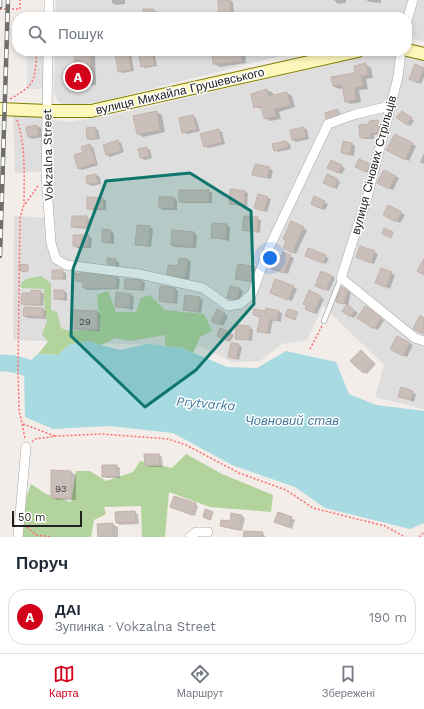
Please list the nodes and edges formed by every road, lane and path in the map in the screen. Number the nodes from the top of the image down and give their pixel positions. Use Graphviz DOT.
graph roads {
  1 [pos="20,0"];
  2 [pos="49,0"];
  3 [pos="413,0"];
  4 [pos="0,8"];
  5 [pos="49,12"];
  6 [pos="410,12"];
  7 [pos="412,51"];
  8 [pos="424,54"];
  9 [pos="36,56"];
  10 [pos="48,56"];
  11 [pos="336,56"];
  12 [pos="400,56"];
  13 [pos="10,99"];
  14 [pos="390,106"];
  15 [pos="0,109"];
  16 [pos="47,112"];
  17 [pos="17,118"];
  18 [pos="46,174"];
  19 [pos="24,205"];
  20 [pos="341,278"];
  21 [pos="324,321"];
  22 [pos="424,341"];
  23 [pos="310,349"];
  24 [pos="23,424"];
  25 [pos="57,436"];
  26 [pos="26,447"];
  27 [pos="20,521"];
  28 [pos="208,532"];
  29 [pos="424,532"];
  30 [pos="18,537"];
  31 [pos="51,537"];
  32 [pos="190,537"];
  33 [pos="405,537"];
  34 [pos="419,537"];
  1 -- 4 [label="path"];
  2 -- 5 [label="street"];
  3 -- 6 [label="street"];
  7 -- 8 [label="street"];
  9 -- 13 [label="path"];
  10 -- 16 [label="street, Vokzalna Street"];
  11 -- 16 [label="street, вулиця Михайла Грушевського"];
  12 -- 14 [label="street, вулиця Січових Стрільців"];
  14 -- 18 [label="street, Vokzalna Street"];
  14 -- 20 [label="street, вулиця Січових Стрільців"];
  15 -- 16 [label="street, вулиця Михайла Грушевського"];
  16 -- 18 [label="street, Vokzalna Street"];
  17 -- 19 [label="path"];
  18 -- 19 [label="path"];
  19 -- 24 [label="path"];
  20 -- 21 [label="lane"];
  20 -- 22 [label="street"];
  21 -- 23 [label="path"];
  24 -- 25 [label="path"];
  24 -- 26 [label="path"];
  25 -- 26 [label="path"];
  25 -- 33 [label="path"];
  26 -- 27 [label="street"];
  27 -- 30 [label="street"];
  27 -- 31 [label="path"];
  28 -- 32 [label="street"];
  29 -- 34 [label="path"];
}
